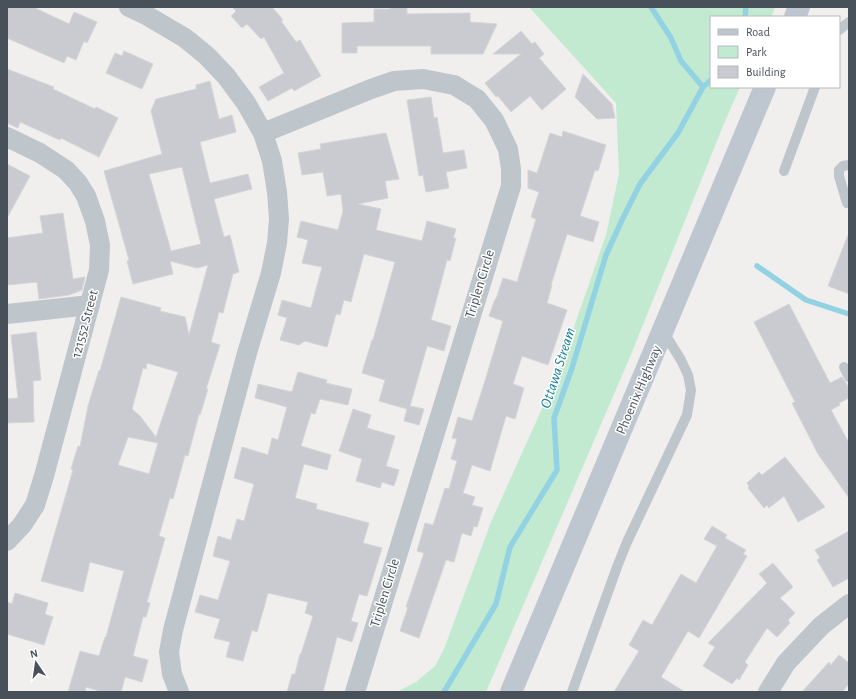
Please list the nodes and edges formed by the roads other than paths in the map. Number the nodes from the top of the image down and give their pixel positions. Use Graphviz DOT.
graph roads {
  1 [pos="130,7"];
  2 [pos="849,22"];
  3 [pos="840,29"];
  4 [pos="765,88"];
  5 [pos="815,88"];
  6 [pos="263,132"];
  7 [pos="7,137"];
  8 [pos="849,165"];
  9 [pos="784,171"];
  10 [pos="847,203"];
  11 [pos="90,304"];
  12 [pos="7,314"];
  13 [pos="663,330"];
  14 [pos="844,367"];
  15 [pos="849,377"];
  16 [pos="7,542"];
  17 [pos="849,604"];
  18 [pos="179,692"];
  19 [pos="355,692"];
  20 [pos="512,692"];
  21 [pos="572,692"];
  22 [pos="768,692"];
  1 -- 6 [label="street"];
  2 -- 3 [label="lane"];
  4 -- 13 [label="main road, Phoenix Highway"];
  5 -- 9 [label="lane"];
  6 -- 18 [label="street"];
  6 -- 19 [label="street, Triplen Circle"];
  7 -- 11 [label="street, 121552 Street"];
  8 -- 10 [label="lane"];
  11 -- 12 [label="street"];
  11 -- 16 [label="street, 121552 Street"];
  13 -- 20 [label="main road, Phoenix Highway"];
  13 -- 21 [label="lane"];
  14 -- 15 [label="lane"];
  17 -- 22 [label="street"];
}
